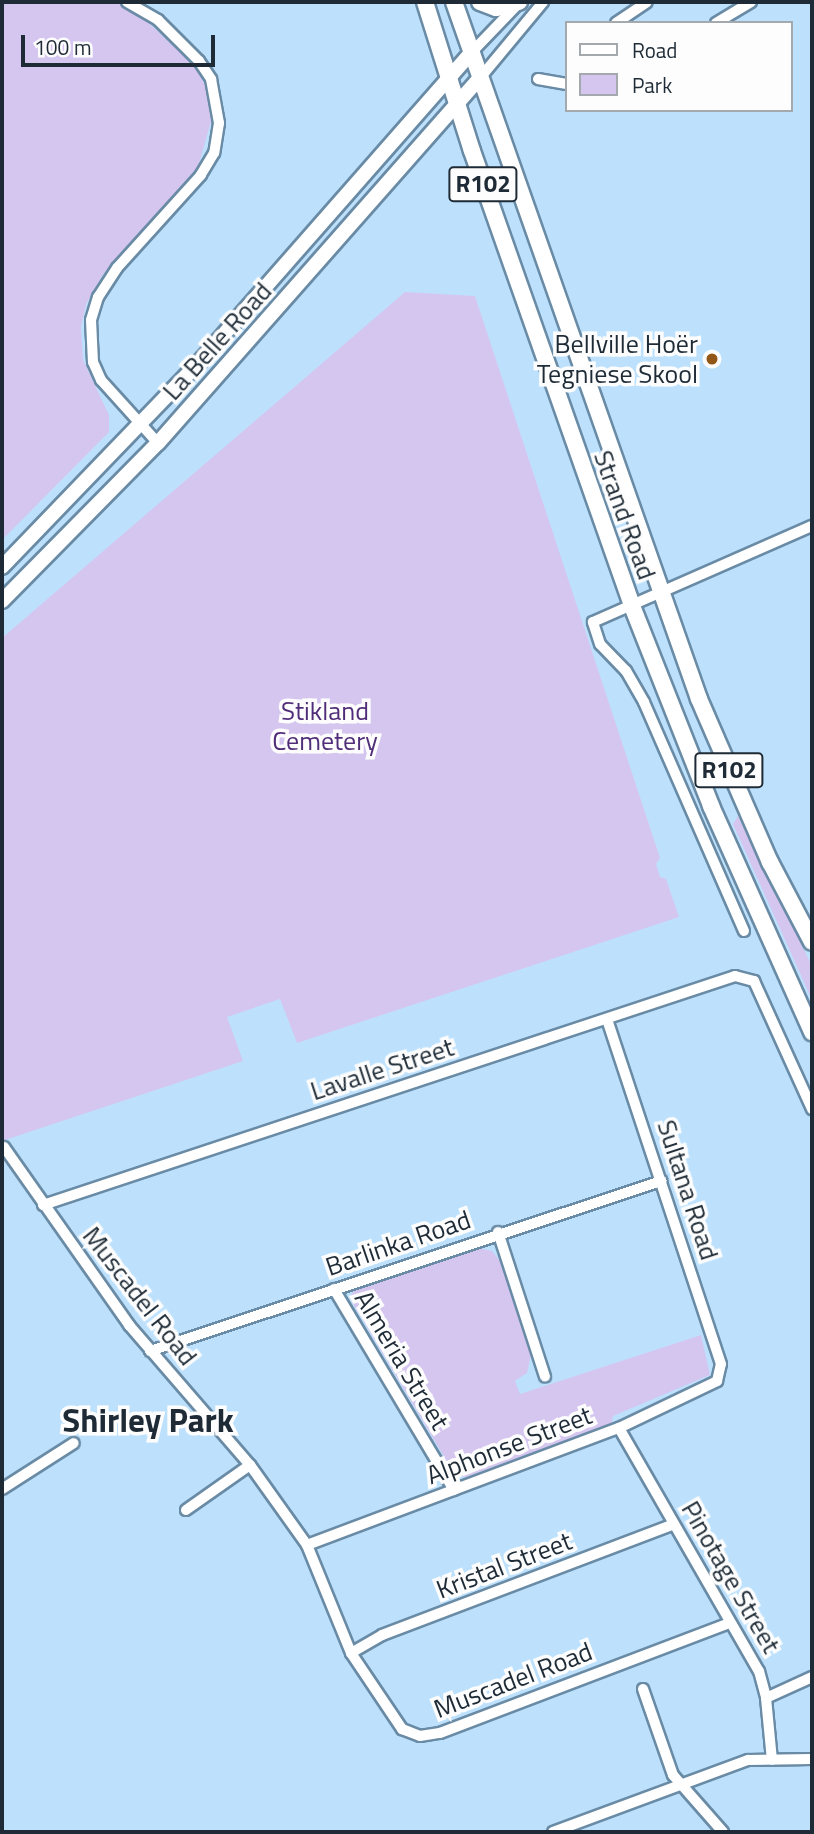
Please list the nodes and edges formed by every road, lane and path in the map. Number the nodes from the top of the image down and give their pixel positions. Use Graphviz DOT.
graph roads {
  1 [pos="127,2"];
  2 [pos="425,2"];
  3 [pos="454,2"];
  4 [pos="480,2"];
  5 [pos="520,2"];
  6 [pos="543,2"];
  7 [pos="648,2"];
  8 [pos="751,2"];
  9 [pos="618,21"];
  10 [pos="719,21"];
  11 [pos="470,54"];
  12 [pos="449,77"];
  13 [pos="480,78"];
  14 [pos="538,79"];
  15 [pos="566,84"];
  16 [pos="458,105"];
  17 [pos="140,425"];
  18 [pos="158,443"];
  19 [pos="812,526"];
  20 [pos="2,567"];
  21 [pos="660,593"];
  22 [pos="2,601"];
  23 [pos="632,606"];
  24 [pos="744,931"];
  25 [pos="812,942"];
  26 [pos="607,1019"];
  27 [pos="812,1032"];
  28 [pos="812,1109"];
  29 [pos="4,1147"];
  30 [pos="661,1181"];
  31 [pos="43,1205"];
  32 [pos="498,1233"];
  33 [pos="334,1289"];
  34 [pos="150,1350"];
  35 [pos="720,1376"];
  36 [pos="545,1377"];
  37 [pos="619,1427"];
  38 [pos="74,1443"];
  39 [pos="250,1465"];
  40 [pos="2,1489"];
  41 [pos="454,1490"];
  42 [pos="186,1510"];
  43 [pos="674,1524"];
  44 [pos="307,1545"];
  45 [pos="730,1623"];
  46 [pos="351,1653"];
  47 [pos="812,1677"];
  48 [pos="643,1689"];
  49 [pos="766,1698"];
  50 [pos="812,1759"];
  51 [pos="772,1760"];
  52 [pos="681,1784"];
  53 [pos="553,1832"];
  54 [pos="723,1832"];
  1 -- 17 [label="street"];
  2 -- 12 [label="main road, Strand Road / R102"];
  3 -- 11 [label="main road, Strand Road / R102"];
  4 -- 5 [label="main road"];
  5 -- 11 [label="street"];
  6 -- 13 [label="street"];
  7 -- 9 [label="street"];
  8 -- 10 [label="street"];
  11 -- 12 [label="main road, La Belle Road"];
  11 -- 13 [label="main road, Strand Road / R102"];
  12 -- 16 [label="main road, Strand Road / R102"];
  12 -- 17 [label="main road, La Belle Road"];
  13 -- 16 [label="main road, La Belle Road"];
  13 -- 21 [label="main road, Strand Road / R102"];
  14 -- 15 [label="street"];
  16 -- 18 [label="main road, La Belle Road"];
  16 -- 23 [label="main road, Strand Road / R102"];
  17 -- 18 [label="street"];
  17 -- 20 [label="main road, La Belle Road"];
  18 -- 22 [label="main road, La Belle Road"];
  19 -- 21 [label="street"];
  21 -- 23 [label="street"];
  21 -- 25 [label="main road, Strand Road / R102"];
  23 -- 24 [label="street"];
  23 -- 27 [label="main road, Strand Road / R102"];
  26 -- 28 [label="street, Lavalle Street"];
  26 -- 30 [label="street, Sultana Road"];
  26 -- 31 [label="street, Lavalle Street"];
  29 -- 31 [label="street, Muscadel Road"];
  30 -- 32 [label="street, Barlinka Road"];
  30 -- 35 [label="street, Sultana Road"];
  31 -- 34 [label="street, Muscadel Road"];
  32 -- 33 [label="street, Barlinka Road"];
  32 -- 36 [label="street"];
  33 -- 34 [label="street, Barlinka Road"];
  33 -- 41 [label="street, Almeria Street"];
  34 -- 39 [label="street, Muscadel Road"];
  35 -- 37 [label="street, Alphonse Street"];
  37 -- 41 [label="street, Alphonse Street"];
  37 -- 43 [label="street, Pinotage Street"];
  38 -- 40 [label="street"];
  39 -- 42 [label="street"];
  39 -- 44 [label="street, Muscadel Road"];
  41 -- 44 [label="street, Alphonse Street"];
  43 -- 45 [label="street, Pinotage Street"];
  43 -- 46 [label="street, Kristal Street"];
  44 -- 46 [label="street, Muscadel Road"];
  45 -- 46 [label="street, Muscadel Road"];
  45 -- 49 [label="street, Pinotage Street"];
  47 -- 49 [label="street"];
  48 -- 52 [label="street"];
  49 -- 51 [label="street, Pinotage Street"];
  50 -- 51 [label="street"];
  51 -- 52 [label="street"];
  52 -- 53 [label="street"];
  52 -- 54 [label="street"];
}
